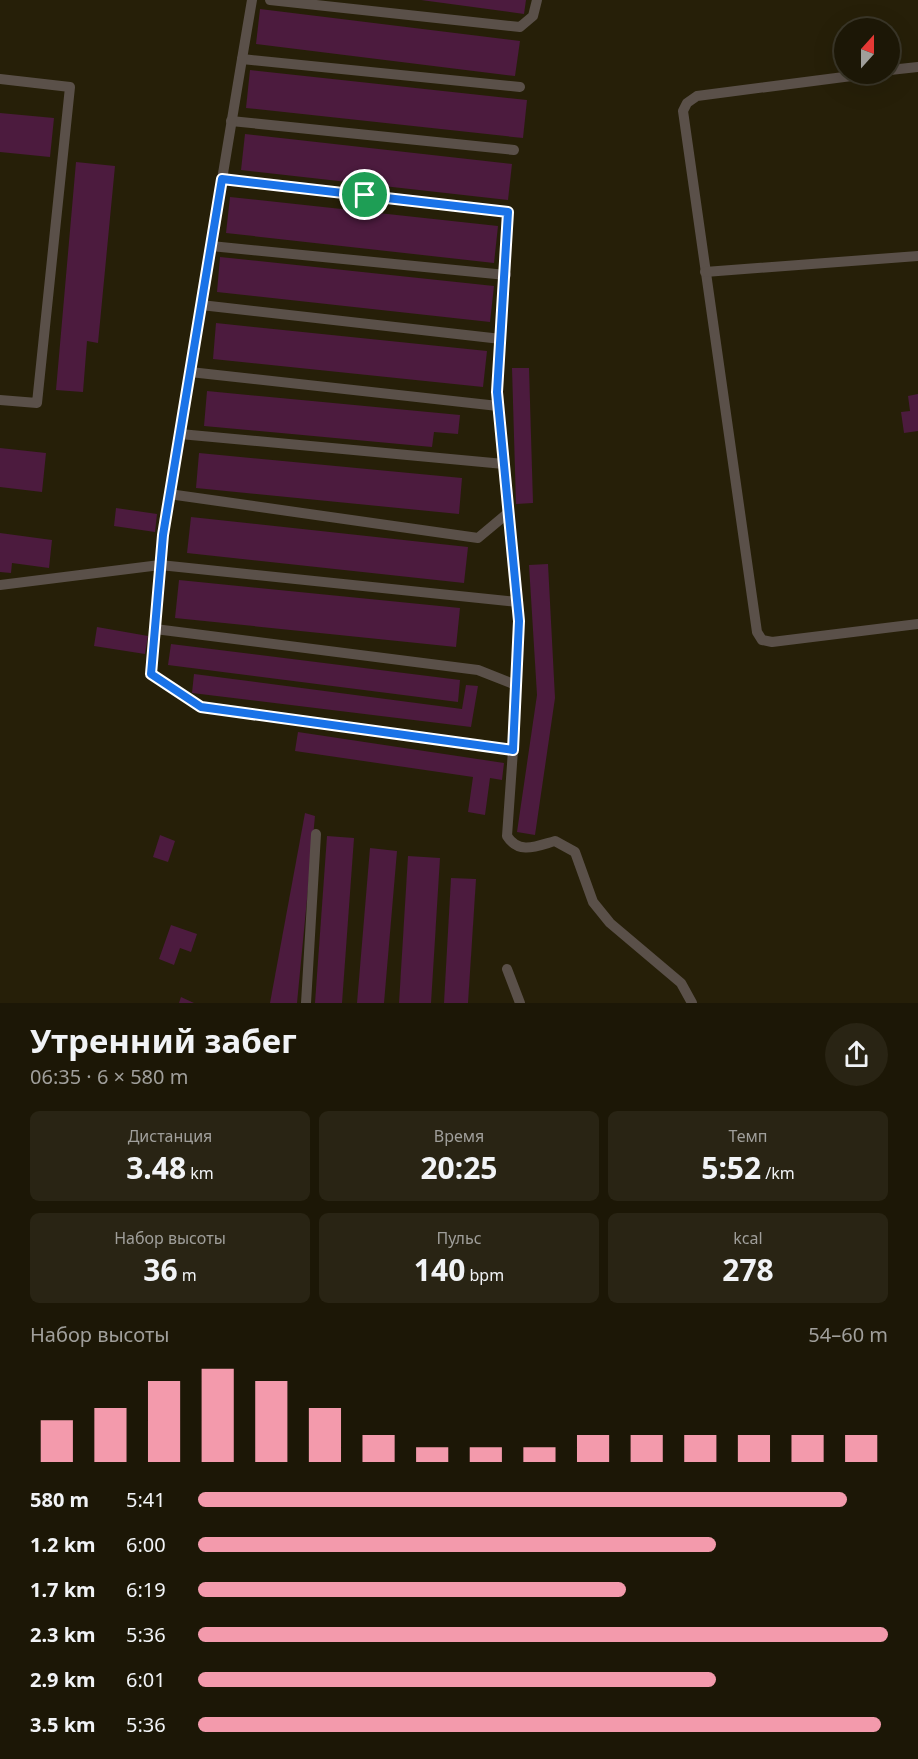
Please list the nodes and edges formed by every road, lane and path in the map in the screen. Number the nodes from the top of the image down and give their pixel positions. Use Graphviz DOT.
graph roads {
  1 [pos="252,0"];
  2 [pos="270,0"];
  3 [pos="537,0"];
  4 [pos="242,59"];
  5 [pos="918,67"];
  6 [pos="900,69"];
  7 [pos="834,78"];
  8 [pos="0,79"];
  9 [pos="520,87"];
  10 [pos="231,121"];
  11 [pos="514,150"];
  12 [pos="222,179"];
  13 [pos="211,246"];
  14 [pos="918,256"];
  15 [pos="705,272"];
  16 [pos="506,275"];
  17 [pos="201,305"];
  18 [pos="501,339"];
  19 [pos="190,372"];
  20 [pos="0,400"];
  21 [pos="498,406"];
  22 [pos="180,434"];
  23 [pos="504,464"];
  24 [pos="170,494"];
  25 [pos="509,512"];
  26 [pos="160,565"];
  27 [pos="0,585"];
  28 [pos="518,602"];
  29 [pos="918,624"];
  30 [pos="155,629"];
  31 [pos="516,685"];
  32 [pos="513,750"];
  33 [pos="316,834"];
  34 [pos="507,969"];
  35 [pos="306,1003"];
  36 [pos="520,1003"];
  37 [pos="692,1003"];
  1 -- 4 [label="lane"];
  2 -- 3 [label="lane"];
  4 -- 9 [label="lane"];
  4 -- 10 [label="lane"];
  5 -- 6 [label="lane"];
  7 -- 15 [label="lane"];
  8 -- 20 [label="lane"];
  10 -- 11 [label="lane"];
  10 -- 12 [label="lane"];
  12 -- 13 [label="lane"];
  12 -- 16 [label="lane"];
  13 -- 16 [label="lane"];
  13 -- 17 [label="lane"];
  14 -- 15 [label="lane"];
  15 -- 29 [label="lane"];
  16 -- 18 [label="lane"];
  17 -- 18 [label="lane"];
  17 -- 19 [label="lane"];
  18 -- 21 [label="lane"];
  19 -- 21 [label="lane"];
  19 -- 22 [label="lane"];
  21 -- 23 [label="lane"];
  22 -- 23 [label="lane"];
  22 -- 24 [label="lane"];
  23 -- 25 [label="lane"];
  24 -- 25 [label="lane"];
  24 -- 26 [label="lane"];
  25 -- 28 [label="lane"];
  26 -- 27 [label="lane"];
  26 -- 28 [label="lane"];
  26 -- 30 [label="lane"];
  28 -- 31 [label="lane"];
  30 -- 31 [label="lane"];
  30 -- 32 [label="lane"];
  31 -- 32 [label="lane"];
  32 -- 37 [label="lane"];
  33 -- 35 [label="lane"];
  34 -- 36 [label="lane"];
}
